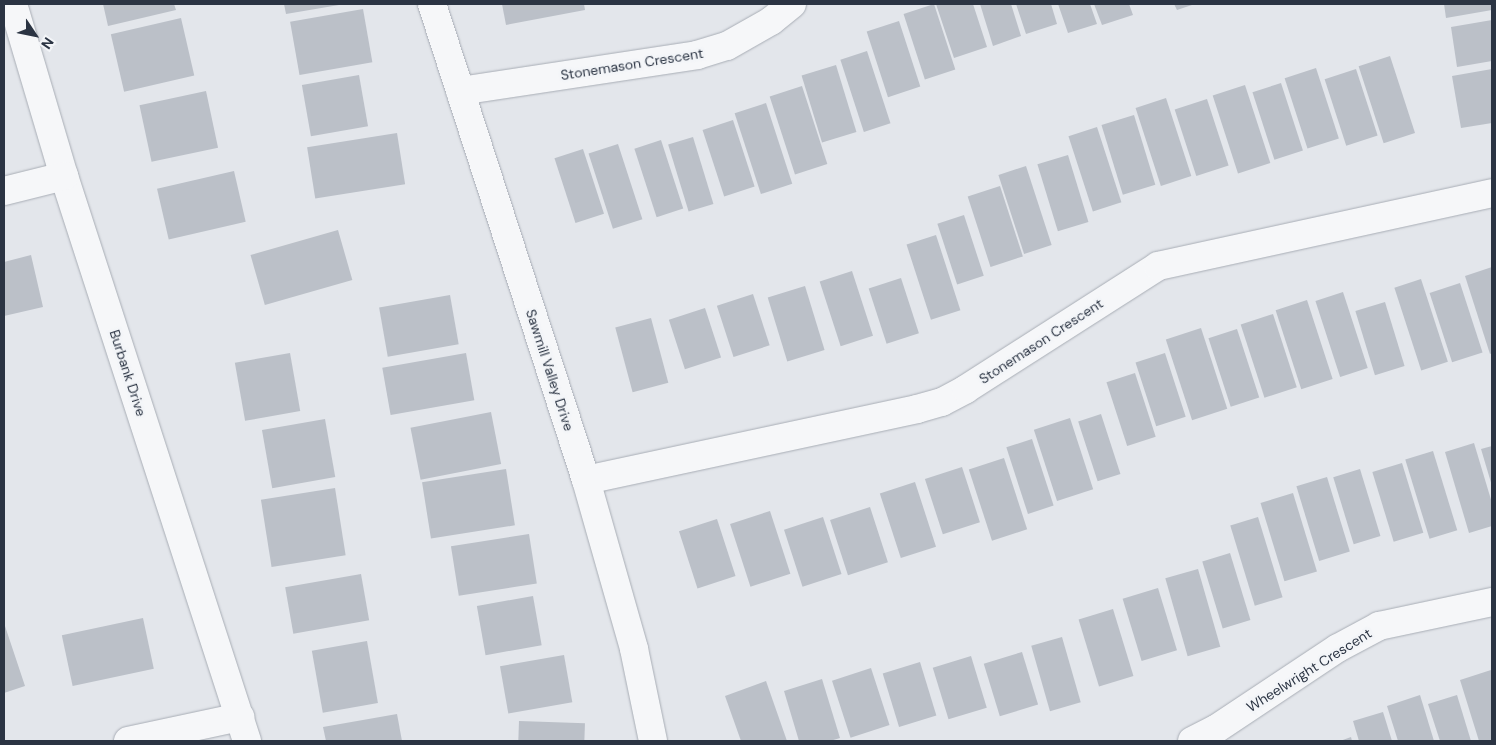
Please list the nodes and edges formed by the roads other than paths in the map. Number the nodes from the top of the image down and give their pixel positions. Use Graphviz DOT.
graph roads {
  1 [pos="13,4"];
  2 [pos="432,4"];
  3 [pos="792,4"];
  4 [pos="460,91"];
  5 [pos="64,176"];
  6 [pos="4,191"];
  7 [pos="1492,193"];
  8 [pos="586,480"];
  9 [pos="1492,602"];
  10 [pos="244,729"];
  11 [pos="128,741"];
  12 [pos="653,741"];
  13 [pos="1192,741"];
  1 -- 5 [label="street, Burbank Drive"];
  2 -- 4 [label="street, Sawmill Valley Drive"];
  3 -- 4 [label="street, Stonemason Crescent"];
  4 -- 8 [label="street, Sawmill Valley Drive"];
  5 -- 6 [label="street"];
  5 -- 10 [label="street, Burbank Drive"];
  7 -- 8 [label="street, Stonemason Crescent"];
  8 -- 12 [label="street, Sawmill Valley Drive"];
  9 -- 13 [label="street, Wheelwright Crescent"];
  10 -- 11 [label="street"];
}
